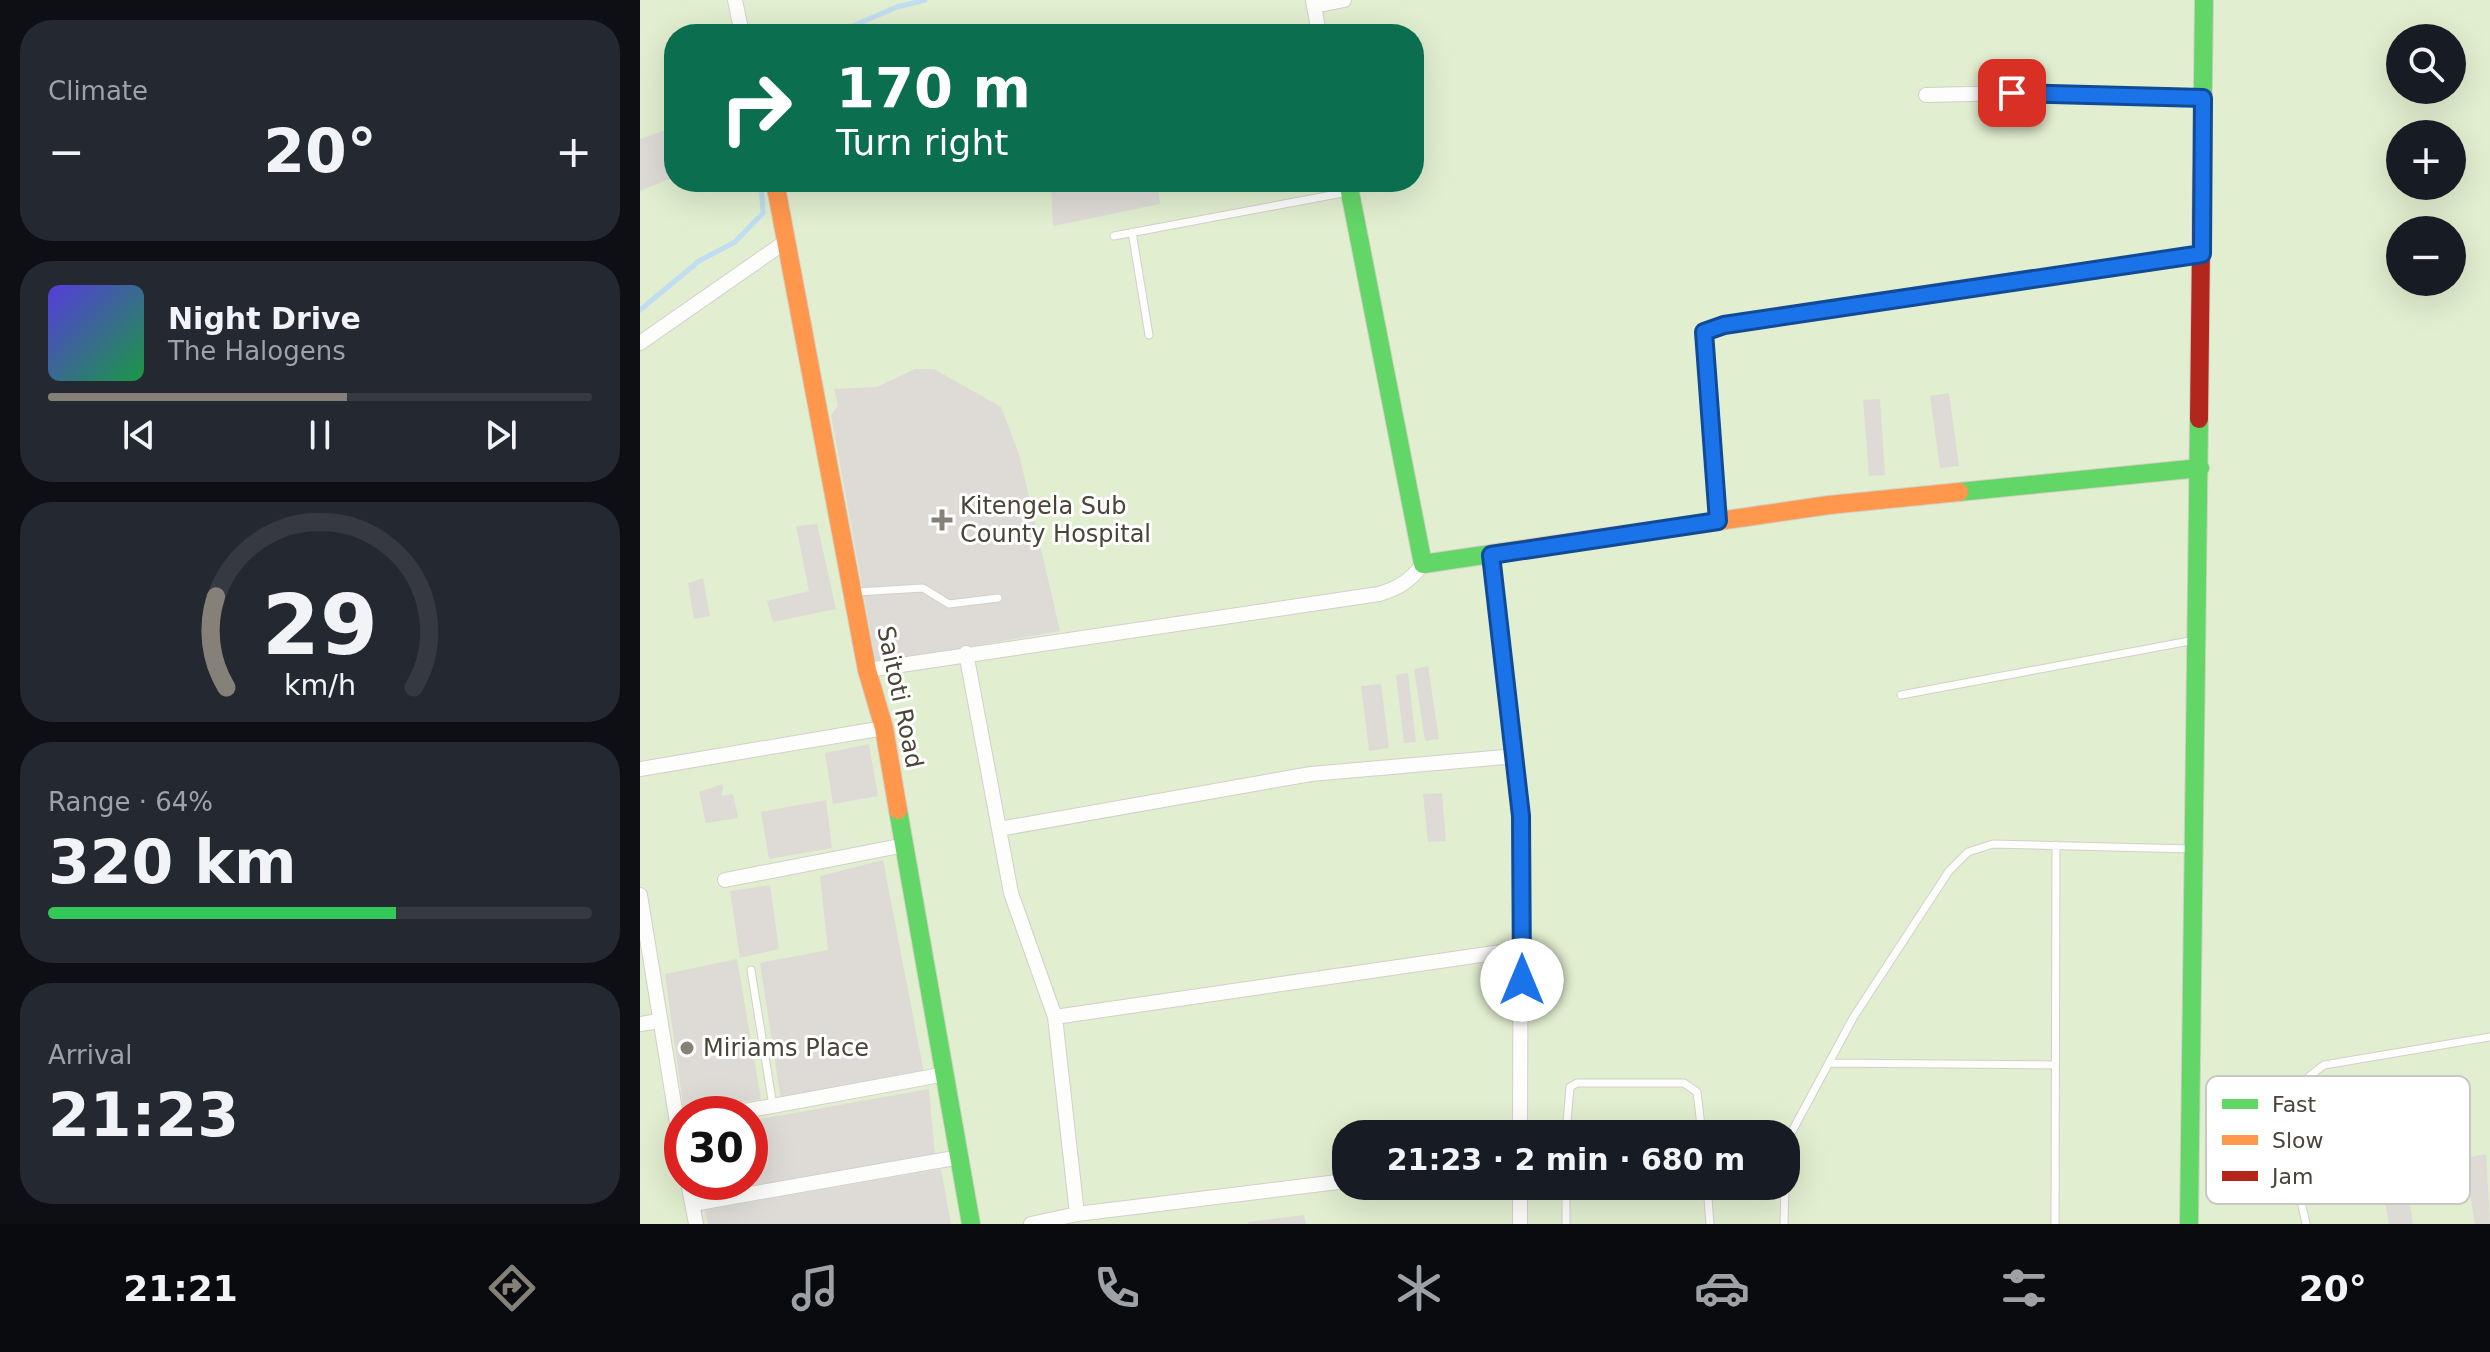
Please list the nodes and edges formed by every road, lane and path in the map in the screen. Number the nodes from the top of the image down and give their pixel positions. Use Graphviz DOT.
graph roads {
  1 [pos="735,0"];
  2 [pos="1344,0"];
  3 [pos="2204,0"];
  4 [pos="1313,3"];
  5 [pos="740,24"];
  6 [pos="1317,24"];
  7 [pos="1926,95"];
  8 [pos="2203,98"];
  9 [pos="777,192"];
  10 [pos="1325,192"];
  11 [pos="1350,192"];
  12 [pos="1132,232"];
  13 [pos="1114,236"];
  14 [pos="788,240"];
  15 [pos="2202,254"];
  16 [pos="1149,335"];
  17 [pos="640,343"];
  18 [pos="2200,468"];
  19 [pos="1718,521"];
  20 [pos="1491,555"];
  21 [pos="1423,564"];
  22 [pos="853,593"];
  23 [pos="998,598"];
  24 [pos="2197,640"];
  25 [pos="966,653"];
  26 [pos="867,670"];
  27 [pos="1901,695"];
  28 [pos="884,728"];
  29 [pos="1516,756"];
  30 [pos="640,769"];
  31 [pos="999,829"];
  32 [pos="905,845"];
  33 [pos="2056,845"];
  34 [pos="2193,849"];
  35 [pos="725,880"];
  36 [pos="640,895"];
  37 [pos="1522,949"];
  38 [pos="751,970"];
  39 [pos="1055,1017"];
  40 [pos="659,1021"];
  41 [pos="640,1024"];
  42 [pos="2490,1037"];
  43 [pos="1829,1063"];
  44 [pos="2055,1065"];
  45 [pos="946,1074"];
  46 [pos="2309,1076"];
  47 [pos="674,1096"];
  48 [pos="773,1106"];
  49 [pos="768,1107"];
  50 [pos="1520,1120"];
  51 [pos="1566,1120"];
  52 [pos="1700,1120"];
  53 [pos="1798,1120"];
  54 [pos="960,1157"];
  55 [pos="1332,1183"];
  56 [pos="692,1200"];
  57 [pos="1520,1200"];
  58 [pos="1566,1200"];
  59 [pos="1708,1200"];
  60 [pos="1785,1200"];
  61 [pos="693,1204"];
  62 [pos="2302,1204"];
  63 [pos="1077,1214"];
  64 [pos="696,1224"];
  65 [pos="971,1224"];
  66 [pos="1031,1224"];
  67 [pos="1520,1224"];
  68 [pos="1566,1224"];
  69 [pos="1710,1224"];
  70 [pos="1784,1224"];
  71 [pos="2055,1224"];
  72 [pos="2189,1224"];
  73 [pos="2306,1224"];
  1 -- 5 [label="street"];
  2 -- 4 [label="street"];
  3 -- 8 [label="street"];
  4 -- 6 [label="street"];
  7 -- 8 [label="street"];
  8 -- 15 [label="street"];
  9 -- 14 [label="street, Saitoti Road"];
  10 -- 12 [label="lane"];
  11 -- 21 [label="street"];
  12 -- 13 [label="lane"];
  12 -- 16 [label="lane"];
  14 -- 17 [label="street"];
  14 -- 22 [label="street, Saitoti Road"];
  15 -- 18 [label="street"];
  15 -- 19 [label="lane"];
  18 -- 19 [label="street"];
  18 -- 24 [label="street"];
  19 -- 20 [label="street"];
  20 -- 21 [label="street"];
  20 -- 29 [label="street"];
  21 -- 25 [label="street"];
  22 -- 23 [label="lane"];
  22 -- 26 [label="street, Saitoti Road"];
  24 -- 27 [label="lane"];
  24 -- 34 [label="street"];
  25 -- 26 [label="street"];
  25 -- 31 [label="street"];
  26 -- 28 [label="street, Saitoti Road"];
  28 -- 30 [label="street"];
  28 -- 32 [label="street, Saitoti Road"];
  29 -- 31 [label="street"];
  29 -- 37 [label="street"];
  31 -- 39 [label="street"];
  32 -- 35 [label="street"];
  32 -- 45 [label="street, Saitoti Road"];
  33 -- 34 [label="lane"];
  33 -- 43 [label="lane"];
  33 -- 44 [label="lane"];
  34 -- 72 [label="street"];
  36 -- 40 [label="street"];
  37 -- 39 [label="street"];
  37 -- 50 [label="street"];
  38 -- 48 [label="lane"];
  39 -- 63 [label="street"];
  40 -- 41 [label="street"];
  40 -- 47 [label="street"];
  42 -- 46 [label="lane"];
  43 -- 44 [label="lane"];
  43 -- 53 [label="lane"];
  44 -- 71 [label="lane"];
  45 -- 48 [label="street"];
  45 -- 54 [label="street, Saitoti Road"];
  48 -- 49 [label="street"];
  51 -- 52 [label="lane"];
  54 -- 61 [label="street"];
  54 -- 65 [label="street, Saitoti Road"];
  55 -- 63 [label="street"];
  56 -- 61 [label="street"];
  57 -- 67 [label="street"];
  58 -- 68 [label="lane"];
  59 -- 69 [label="lane"];
  60 -- 70 [label="lane"];
  61 -- 64 [label="street"];
  62 -- 73 [label="lane"];
  63 -- 66 [label="street"];
}
